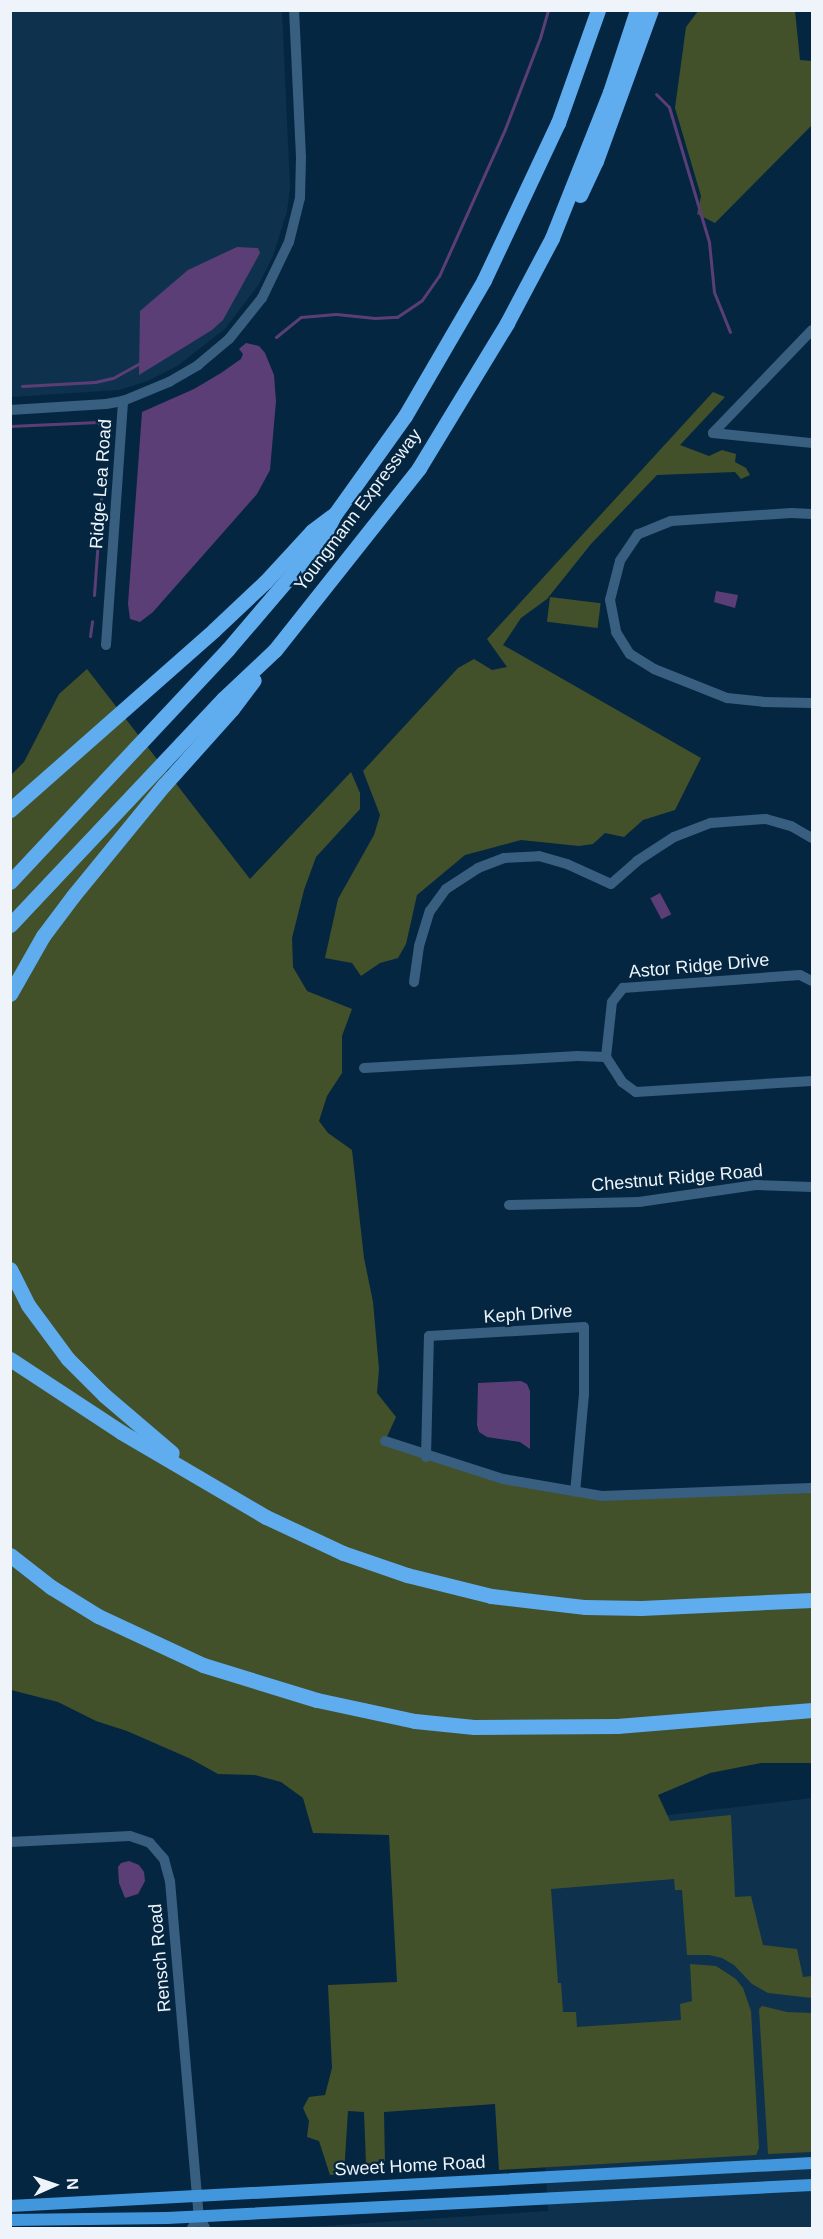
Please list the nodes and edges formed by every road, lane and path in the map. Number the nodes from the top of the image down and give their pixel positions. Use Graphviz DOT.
graph roads {
  1 [pos="294,10"];
  2 [pos="598,10"];
  3 [pos="637,10"];
  4 [pos="651,10"];
  5 [pos="552,238"];
  6 [pos="813,330"];
  7 [pos="123,401"];
  8 [pos="10,411"];
  9 [pos="813,443"];
  10 [pos="335,514"];
  11 [pos="813,514"];
  12 [pos="106,645"];
  13 [pos="275,650"];
  14 [pos="813,703"];
  15 [pos="10,810"];
  16 [pos="813,838"];
  17 [pos="10,882"];
  18 [pos="10,925"];
  19 [pos="813,981"];
  20 [pos="414,982"];
  21 [pos="10,994"];
  22 [pos="606,1057"];
  23 [pos="364,1068"];
  24 [pos="813,1081"];
  25 [pos="813,1187"];
  26 [pos="509,1205"];
  27 [pos="10,1269"];
  28 [pos="10,1359"];
  29 [pos="385,1441"];
  30 [pos="426,1457"];
  31 [pos="194,1473"];
  32 [pos="813,1488"];
  33 [pos="575,1492"];
  34 [pos="10,1555"];
  35 [pos="10,1567"];
  36 [pos="51,1587"];
  37 [pos="813,1600"];
  38 [pos="807,1711"];
  39 [pos="10,1842"];
  40 [pos="813,2163"];
  41 [pos="813,2185"];
  42 [pos="197,2196"];
  43 [pos="10,2206"];
  44 [pos="199,2216"];
  45 [pos="10,2220"];
  46 [pos="192,2229"];
  47 [pos="205,2229"];
  1 -- 7 [label="street, Ridge Lea Road"];
  2 -- 10 [label="highway, Youngmann Expressway"];
  3 -- 5 [label="highway, Youngmann Expressway"];
  4 -- 5 [label="highway"];
  5 -- 13 [label="highway, Youngmann Expressway"];
  6 -- 9 [label="street"];
  7 -- 8 [label="street"];
  7 -- 12 [label="street, Ridge Lea Road"];
  10 -- 15 [label="highway"];
  10 -- 17 [label="highway, Youngmann Expressway"];
  11 -- 14 [label="street"];
  13 -- 18 [label="highway, Youngmann Expressway"];
  13 -- 21 [label="highway"];
  16 -- 20 [label="street"];
  19 -- 22 [label="street, Astor Ridge Drive"];
  22 -- 23 [label="street"];
  22 -- 24 [label="street"];
  25 -- 26 [label="street, Chestnut Ridge Road"];
  27 -- 31 [label="highway"];
  28 -- 31 [label="highway"];
  29 -- 30 [label="street"];
  30 -- 33 [label="street"];
  30 -- 33 [label="street, Keph Drive"];
  31 -- 37 [label="highway"];
  32 -- 33 [label="street"];
  34 -- 36 [label="highway"];
  35 -- 36 [label="highway"];
  36 -- 38 [label="highway"];
  39 -- 42 [label="street, Rensch Road"];
  40 -- 42 [label="main road, Sweet Home Road"];
  41 -- 44 [label="main road"];
  42 -- 43 [label="main road, Sweet Home Road"];
  42 -- 44 [label="street, Rensch Road"];
  44 -- 45 [label="main road"];
  44 -- 46 [label="street"];
  44 -- 47 [label="street, Rensch Road"];
}
